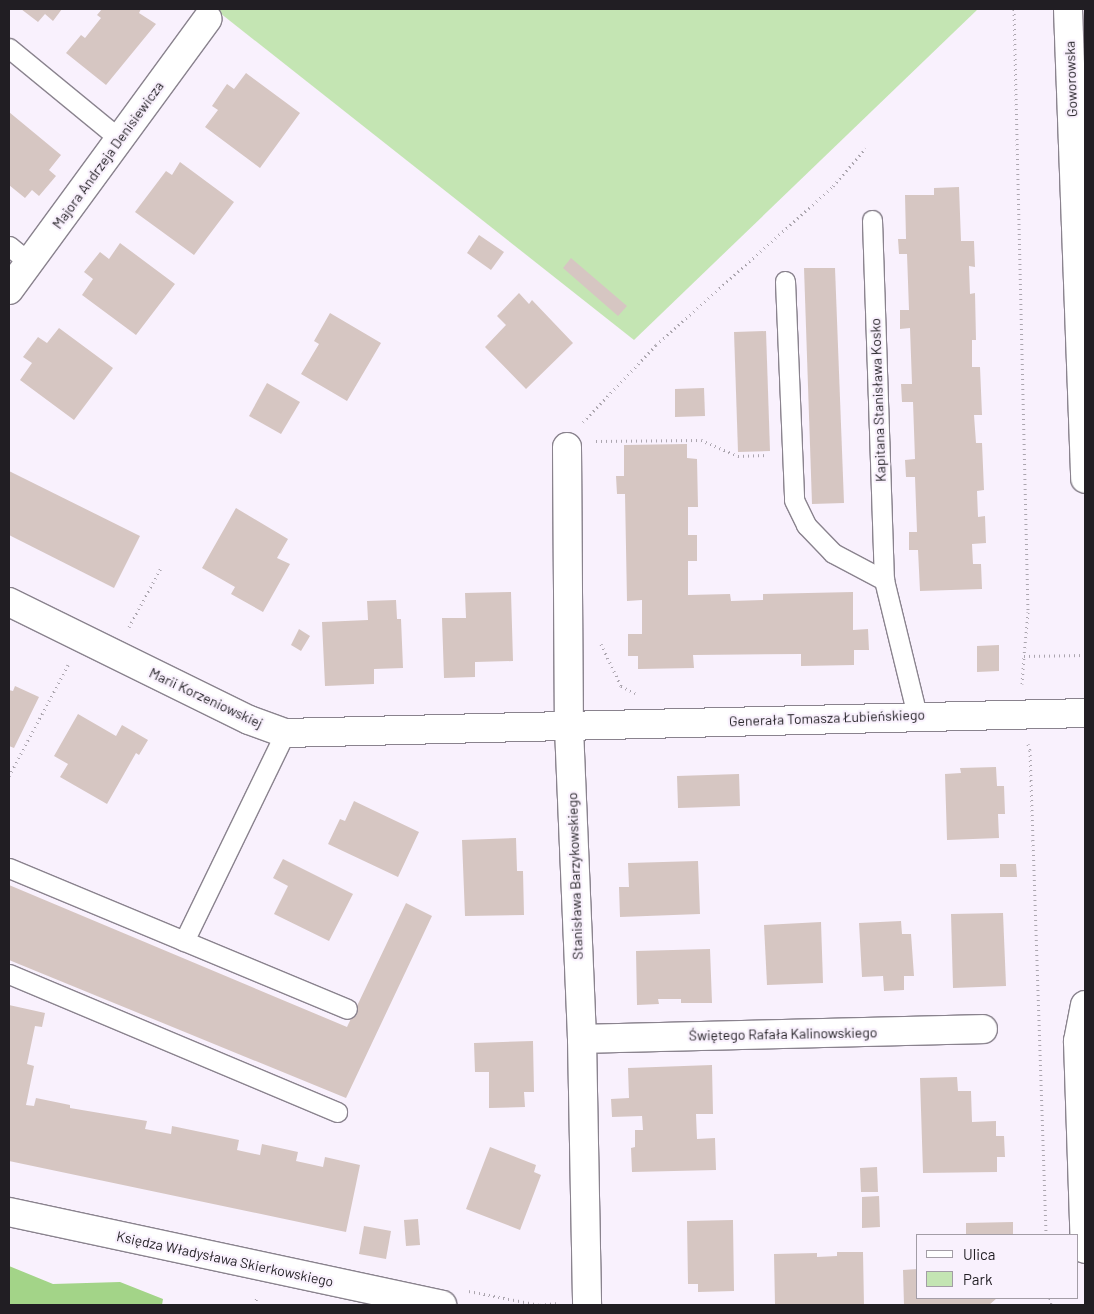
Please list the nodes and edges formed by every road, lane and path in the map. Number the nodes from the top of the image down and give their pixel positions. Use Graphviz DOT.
graph roads {
  1 [pos="1014,9"];
  2 [pos="1068,9"];
  3 [pos="207,19"];
  4 [pos="9,48"];
  5 [pos="121,140"];
  6 [pos="866,148"];
  7 [pos="872,220"];
  8 [pos="19,254"];
  9 [pos="784,282"];
  10 [pos="9,290"];
  11 [pos="578,444"];
  12 [pos="792,454"];
  13 [pos="1085,479"];
  14 [pos="162,566"];
  15 [pos="884,580"];
  16 [pos="9,602"];
  17 [pos="128,629"];
  18 [pos="597,637"];
  19 [pos="82,638"];
  20 [pos="1085,655"];
  21 [pos="1024,656"];
  22 [pos="1024,682"];
  23 [pos="642,695"];
  24 [pos="1085,713"];
  25 [pos="917,715"];
  26 [pos="569,728"];
  27 [pos="286,732"];
  28 [pos="1030,750"];
  29 [pos="9,776"];
  30 [pos="9,868"];
  31 [pos="184,941"];
  32 [pos="9,974"];
  33 [pos="1085,1005"];
  34 [pos="346,1009"];
  35 [pos="984,1029"];
  36 [pos="582,1038"];
  37 [pos="337,1112"];
  38 [pos="9,1212"];
  39 [pos="1046,1234"];
  40 [pos="1085,1249"];
  41 [pos="464,1290"];
  42 [pos="575,1302"];
  43 [pos="442,1305"];
  1 -- 21 [label="path"];
  2 -- 13 [label="street, Goworowska"];
  3 -- 5 [label="street, Majora Andrzeja Denisiewicza"];
  4 -- 5 [label="lane"];
  5 -- 8 [label="street, Majora Andrzeja Denisiewicza"];
  6 -- 11 [label="path"];
  7 -- 15 [label="lane, Kapitana Stanisława Kosko"];
  8 -- 10 [label="street, Majora Andrzeja Denisiewicza"];
  9 -- 12 [label="lane"];
  11 -- 12 [label="path"];
  11 -- 26 [label="street, Stanisława Barzykowskiego"];
  12 -- 15 [label="lane"];
  14 -- 17 [label="path"];
  15 -- 25 [label="lane, Kapitana Stanisława Kosko"];
  16 -- 19 [label="street, Marii Korzeniowskiej"];
  18 -- 23 [label="path"];
  19 -- 27 [label="street, Marii Korzeniowskiej"];
  19 -- 29 [label="path"];
  20 -- 21 [label="path"];
  21 -- 22 [label="path"];
  24 -- 25 [label="street, Generała Tomasza Łubieńskiego"];
  25 -- 26 [label="street, Generała Tomasza Łubieńskiego"];
  26 -- 27 [label="street, Marii Korzeniowskiej"];
  26 -- 36 [label="street, Stanisława Barzykowskiego"];
  27 -- 31 [label="lane"];
  28 -- 39 [label="path"];
  30 -- 31 [label="lane"];
  31 -- 34 [label="lane"];
  32 -- 37 [label="lane"];
  33 -- 40 [label="street"];
  35 -- 36 [label="street, Świętego Rafała Kalinowskiego"];
  36 -- 42 [label="street, Stanisława Barzykowskiego"];
  38 -- 43 [label="street, Księdza Władysława Skierkowskiego"];
  41 -- 42 [label="path"];
}
